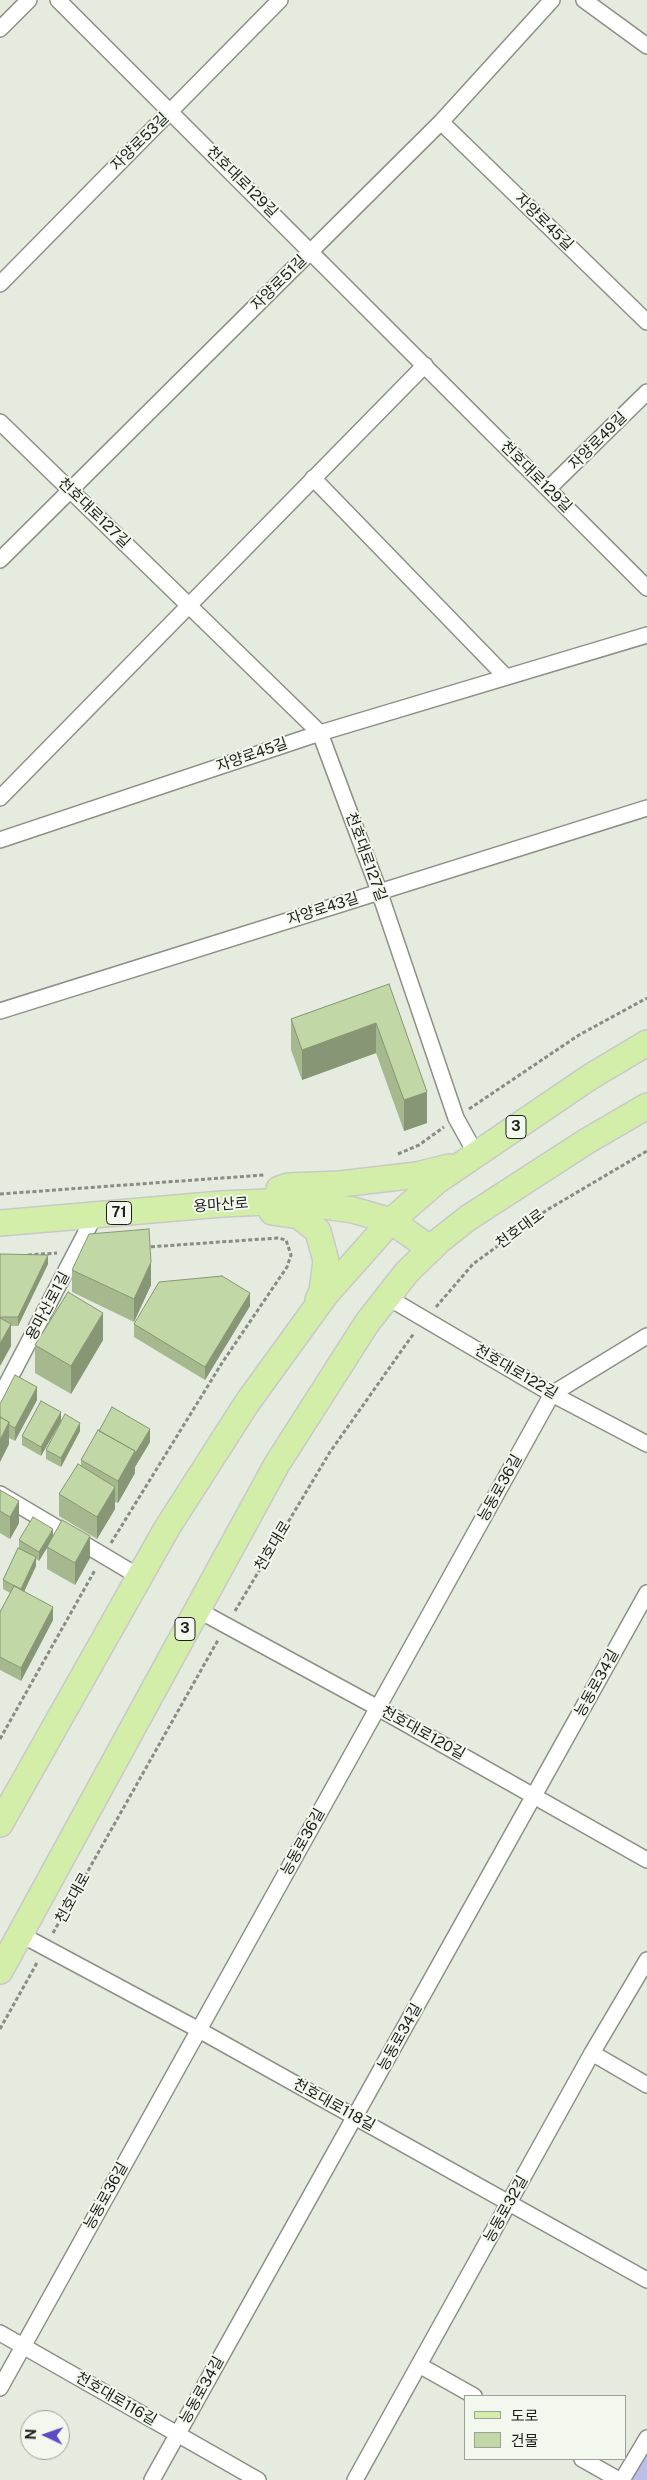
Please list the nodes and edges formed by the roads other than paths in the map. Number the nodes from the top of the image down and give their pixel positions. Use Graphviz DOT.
graph roads {
  1 [pos="29,0"];
  2 [pos="58,0"];
  3 [pos="280,0"];
  4 [pos="552,0"];
  5 [pos="584,0"];
  6 [pos="0,29"];
  7 [pos="647,46"];
  8 [pos="170,111"];
  9 [pos="442,122"];
  10 [pos="311,251"];
  11 [pos="0,284"];
  12 [pos="647,322"];
  13 [pos="425,365"];
  14 [pos="647,392"];
  15 [pos="0,422"];
  16 [pos="313,478"];
  17 [pos="70,489"];
  18 [pos="548,489"];
  19 [pos="0,560"];
  20 [pos="647,588"];
  21 [pos="188,604"];
  22 [pos="647,635"];
  23 [pos="506,677"];
  24 [pos="320,732"];
  25 [pos="0,798"];
  26 [pos="647,808"];
  27 [pos="0,840"];
  28 [pos="380,891"];
  29 [pos="0,1011"];
  30 [pos="647,1043"];
  31 [pos="647,1106"];
  32 [pos="468,1159"];
  33 [pos="238,1203"];
  34 [pos="95,1215"];
  35 [pos="391,1221"];
  36 [pos="0,1223"];
  37 [pos="431,1249"];
  38 [pos="387,1297"];
  39 [pos="315,1308"];
  40 [pos="647,1336"];
  41 [pos="552,1394"];
  42 [pos="0,1397"];
  43 [pos="647,1444"];
  44 [pos="0,1494"];
  45 [pos="138,1576"];
  46 [pos="647,1594"];
  47 [pos="196,1609"];
  48 [pos="378,1708"];
  49 [pos="534,1796"];
  50 [pos="0,1824"];
  51 [pos="647,1860"];
  52 [pos="20,1934"];
  53 [pos="647,1960"];
  54 [pos="0,1971"];
  55 [pos="199,2030"];
  56 [pos="592,2054"];
  57 [pos="647,2085"];
  58 [pos="355,2117"];
  59 [pos="509,2203"];
  60 [pos="647,2280"];
  61 [pos="0,2333"];
  62 [pos="23,2346"];
  63 [pos="419,2365"];
  64 [pos="0,2388"];
  65 [pos="472,2395"];
  66 [pos="177,2435"];
  67 [pos="647,2438"];
  68 [pos="584,2460"];
  69 [pos="152,2480"];
  70 [pos="258,2480"];
  71 [pos="355,2480"];
  72 [pos="620,2480"];
  1 -- 6 [label="street"];
  2 -- 8 [label="street, 천호대로129길"];
  3 -- 8 [label="street, 자양로53길"];
  4 -- 9 [label="street, 자양로51길"];
  5 -- 7 [label="street"];
  8 -- 10 [label="street, 천호대로129길"];
  8 -- 11 [label="street, 자양로53길"];
  9 -- 10 [label="street, 자양로51길"];
  9 -- 12 [label="street, 자양로45길"];
  10 -- 13 [label="street, 천호대로129길"];
  10 -- 17 [label="street, 자양로51길"];
  13 -- 16 [label="street"];
  13 -- 18 [label="street, 천호대로129길"];
  14 -- 18 [label="street, 자양로49길"];
  15 -- 17 [label="street, 천호대로127길"];
  16 -- 21 [label="street"];
  16 -- 23 [label="street"];
  17 -- 19 [label="street, 자양로51길"];
  17 -- 21 [label="street, 천호대로127길"];
  18 -- 20 [label="street, 천호대로129길"];
  21 -- 24 [label="street, 천호대로127길"];
  21 -- 25 [label="street"];
  22 -- 23 [label="street, 자양로45길"];
  23 -- 24 [label="street, 자양로45길"];
  24 -- 27 [label="street, 자양로45길"];
  24 -- 28 [label="street, 천호대로127길"];
  26 -- 28 [label="street, 자양로43길"];
  28 -- 29 [label="street, 자양로43길"];
  28 -- 32 [label="street, 천호대로127길"];
  30 -- 32 [label="main road, 3"];
  31 -- 37 [label="main road, 천호대로 / 3"];
  32 -- 33 [label="main road"];
  32 -- 35 [label="main road, 3"];
  33 -- 34 [label="main road, 용마산로 / 71"];
  33 -- 35 [label="main road, 용마산로 / 71"];
  33 -- 39 [label="main road"];
  34 -- 36 [label="main road, 용마산로 / 71"];
  34 -- 42 [label="street, 용마산로1길"];
  35 -- 37 [label="main road, 용마산로 / 71"];
  35 -- 39 [label="main road, 3"];
  37 -- 38 [label="main road, 천호대로 / 3"];
  38 -- 41 [label="street, 천호대로122길"];
  38 -- 47 [label="main road, 천호대로 / 3"];
  39 -- 45 [label="main road, 3"];
  40 -- 41 [label="street, 능동로36길"];
  41 -- 43 [label="street, 천호대로122길"];
  41 -- 48 [label="street, 능동로36길"];
  44 -- 45 [label="street"];
  45 -- 50 [label="main road, 3"];
  46 -- 49 [label="street, 능동로34길"];
  47 -- 48 [label="street, 천호대로120길"];
  47 -- 52 [label="main road, 천호대로 / 3"];
  48 -- 49 [label="street, 천호대로120길"];
  48 -- 55 [label="street, 능동로36길"];
  49 -- 51 [label="street, 천호대로120길"];
  49 -- 58 [label="street, 능동로34길"];
  52 -- 54 [label="main road, 천호대로 / 3"];
  52 -- 55 [label="street, 천호대로118길"];
  53 -- 56 [label="street, 능동로32길"];
  55 -- 58 [label="street, 천호대로118길"];
  55 -- 62 [label="street, 능동로36길"];
  56 -- 57 [label="street"];
  56 -- 59 [label="street, 능동로32길"];
  58 -- 59 [label="street, 천호대로118길"];
  58 -- 66 [label="street, 능동로34길"];
  59 -- 60 [label="street, 천호대로118길"];
  59 -- 63 [label="street, 능동로32길"];
  61 -- 62 [label="street, 천호대로116길"];
  62 -- 64 [label="street, 능동로36길"];
  62 -- 66 [label="street, 천호대로116길"];
  63 -- 65 [label="street"];
  63 -- 71 [label="street, 능동로32길"];
  66 -- 69 [label="street, 능동로34길"];
  66 -- 70 [label="street, 천호대로116길"];
  67 -- 72 [label="street"];
  68 -- 72 [label="street"];
}
